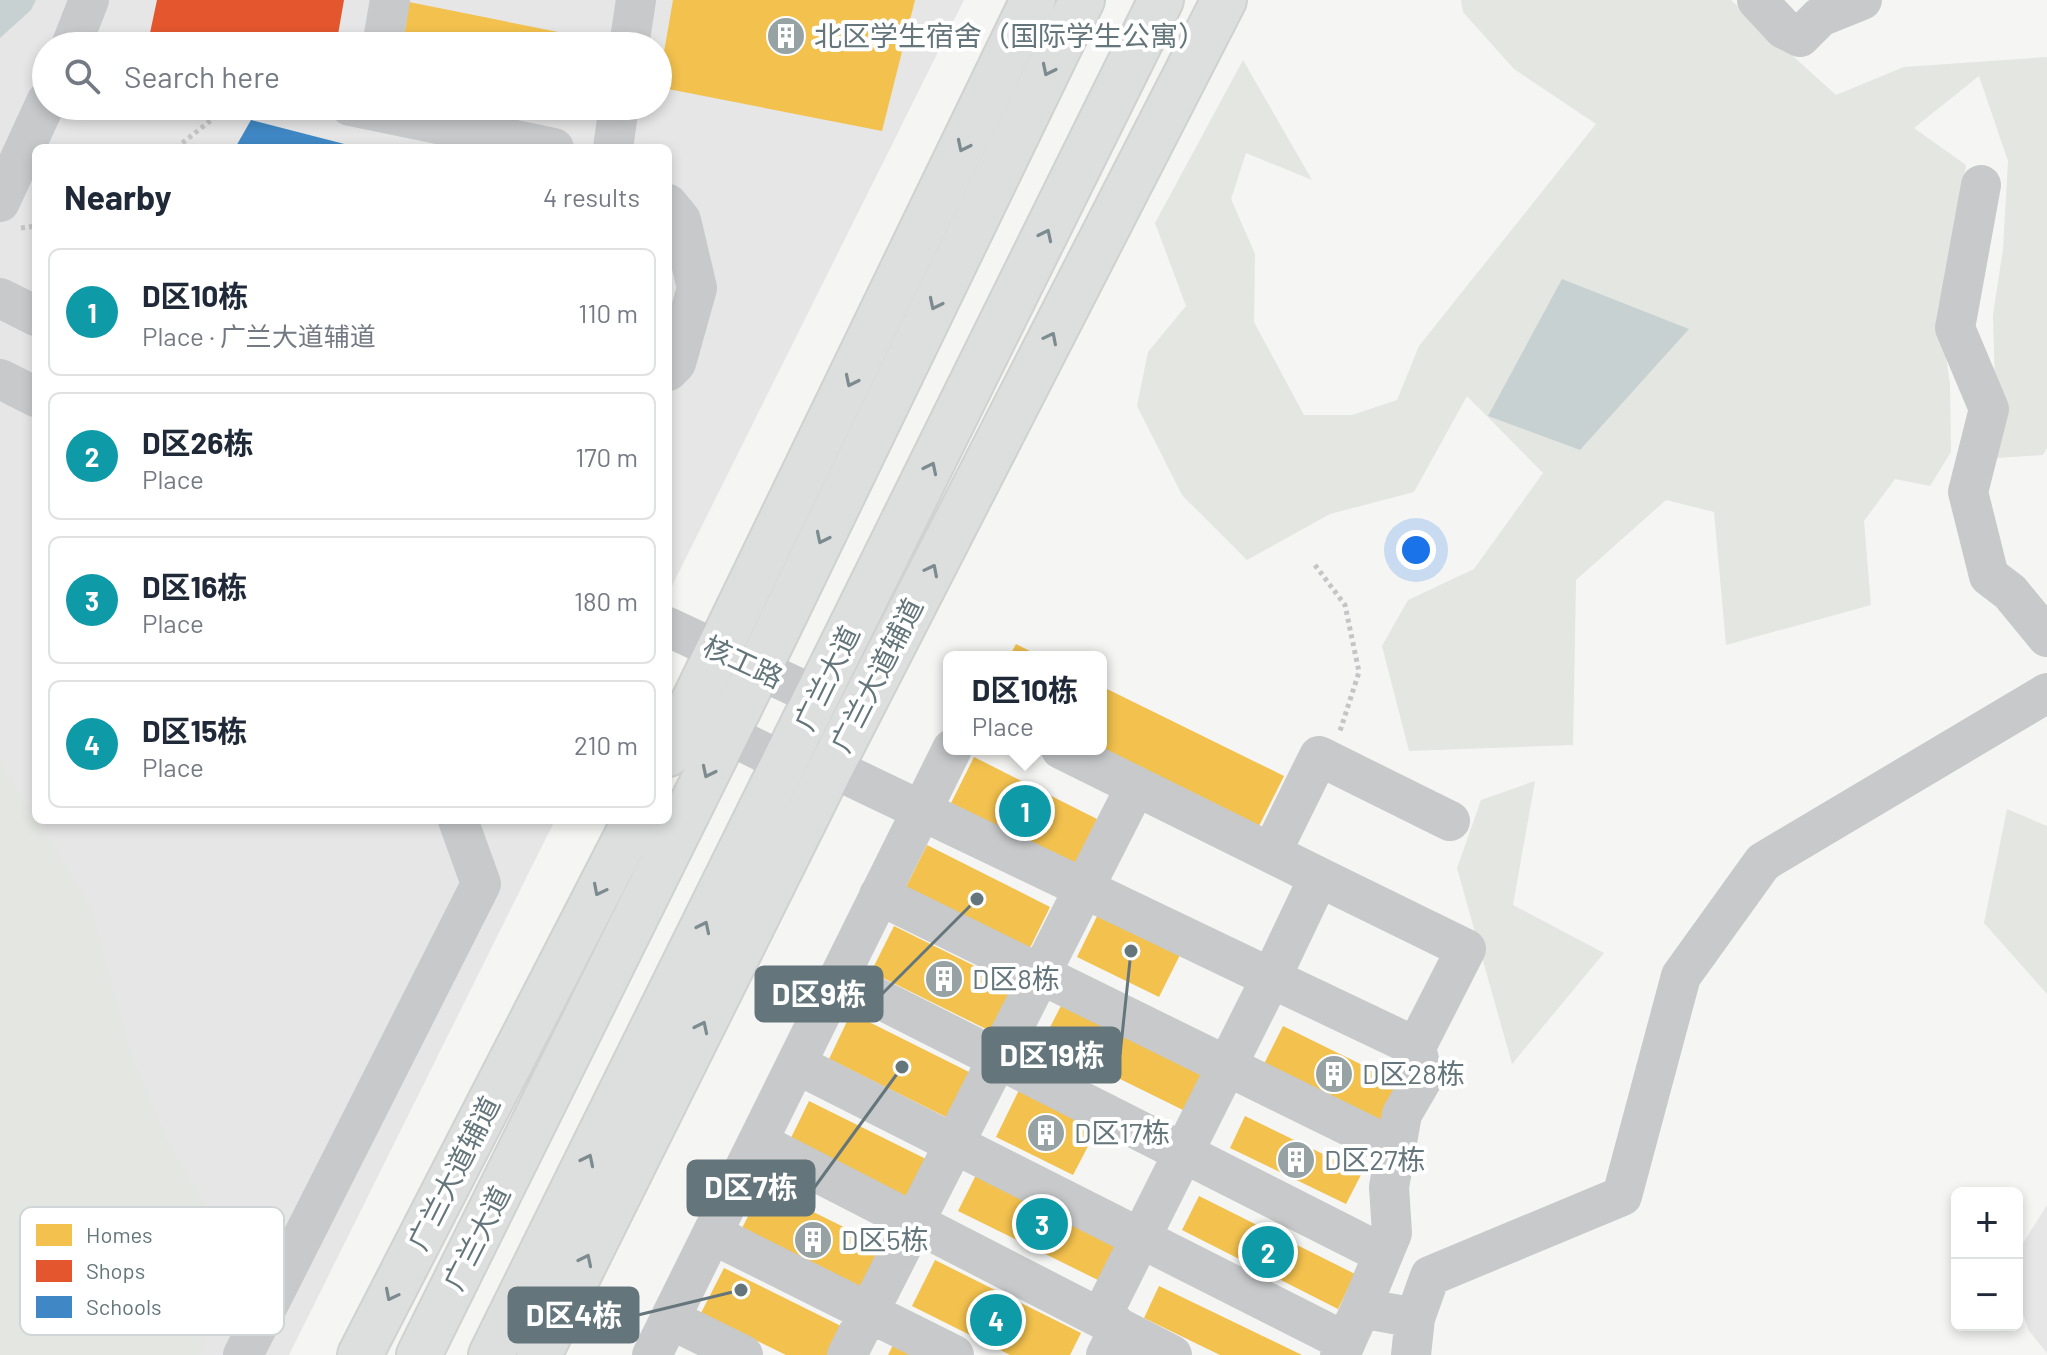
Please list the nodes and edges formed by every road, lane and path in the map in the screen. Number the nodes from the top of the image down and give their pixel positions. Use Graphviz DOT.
graph roads {
  1 [pos="89,0"];
  2 [pos="390,0"];
  3 [pos="636,0"];
  4 [pos="1033,0"];
  5 [pos="1082,0"];
  6 [pos="1161,0"];
  7 [pos="1224,0"];
  8 [pos="1757,0"];
  9 [pos="1862,0"];
  10 [pos="76,32"];
  11 [pos="384,32"];
  12 [pos="631,32"];
  13 [pos="38,120"];
  14 [pos="211,120"];
  15 [pos="424,120"];
  16 [pos="617,120"];
  17 [pos="181,144"];
  18 [pos="535,144"];
  19 [pos="614,144"];
  20 [pos="1981,185"];
  21 [pos="0,202"];
  22 [pos="672,209"];
  23 [pos="0,298"];
  24 [pos="32,314"];
  25 [pos="672,367"];
  26 [pos="0,379"];
  27 [pos="32,395"];
  28 [pos="1315,565"];
  29 [pos="672,629"];
  30 [pos="2047,637"];
  31 [pos="739,661"];
  32 [pos="2047,693"];
  33 [pos="818,697"];
  34 [pos="678,710"];
  35 [pos="727,734"];
  36 [pos="672,736"];
  37 [pos="949,755"];
  38 [pos="1073,755"];
  39 [pos="803,759"];
  40 [pos="1330,762"];
  41 [pos="1136,786"];
  42 [pos="922,810"];
  43 [pos="1450,821"];
  44 [pos="459,824"];
  45 [pos="633,824"];
  46 [pos="1271,853"];
  47 [pos="1319,877"];
  48 [pos="1086,888"];
  49 [pos="879,895"];
  50 [pos="1042,975"];
  51 [pos="838,978"];
  52 [pos="1271,978"];
  53 [pos="1416,1047"];
  54 [pos="999,1059"];
  55 [pos="796,1064"];
  56 [pos="1226,1066"];
  57 [pos="758,1142"];
  58 [pos="955,1145"];
  59 [pos="1398,1150"];
  60 [pos="1183,1153"];
  61 [pos="915,1223"];
  62 [pos="712,1234"];
  63 [pos="1141,1238"];
  64 [pos="1383,1254"];
  65 [pos="284,1274"];
  66 [pos="869,1312"];
  67 [pos="670,1319"];
  68 [pos="253,1335"];
  69 [pos="1349,1335"];
  70 [pos="1413,1336"];
  71 [pos="1113,1342"];
  72 [pos="243,1355"];
  73 [pos="360,1355"];
  74 [pos="419,1355"];
  75 [pos="491,1355"];
  76 [pos="539,1355"];
  77 [pos="652,1355"];
  78 [pos="743,1355"];
  79 [pos="847,1355"];
  80 [pos="954,1355"];
  81 [pos="1172,1355"];
  1 -- 10 [label="street"];
  2 -- 11 [label="street"];
  3 -- 12 [label="street"];
  4 -- 31 [label="main road, one-way"];
  5 -- 31 [label="main road, 广兰大道, one-way"];
  33 -- 6 [label="main road, 广兰大道, one-way"];
  39 -- 7 [label="main road, 广兰大道辅道, one-way"];
  8 -- 9 [label="street"];
  13 -- 21 [label="street"];
  14 -- 17 [label="path"];
  15 -- 18 [label="street"];
  16 -- 19 [label="street"];
  20 -- 30 [label="street"];
  22 -- 25 [label="street"];
  23 -- 24 [label="street"];
  26 -- 27 [label="street"];
  28 -- 40 [label="path"];
  29 -- 31 [label="street, 核工路"];
  31 -- 33 [label="street, 核工路"];
  31 -- 34 [label="main road"];
  31 -- 35 [label="main road, 广兰大道"];
  32 -- 70 [label="street"];
  33 -- 39 [label="main road, 广兰大道"];
  34 -- 35 [label="street"];
  34 -- 36 [label="main road"];
  35 -- 39 [label="street"];
  35 -- 74 [label="main road, 广兰大道, one-way"];
  37 -- 42 [label="street"];
  38 -- 41 [label="street"];
  39 -- 42 [label="street"];
  75 -- 39 [label="main road, 广兰大道, one-way"];
  76 -- 39 [label="main road, 广兰大道辅道, one-way"];
  40 -- 43 [label="street"];
  40 -- 46 [label="street"];
  41 -- 46 [label="street"];
  41 -- 48 [label="street"];
  42 -- 48 [label="street"];
  42 -- 49 [label="street"];
  44 -- 65 [label="street"];
  45 -- 73 [label="main road, 广兰大道辅道, one-way"];
  46 -- 47 [label="street"];
  47 -- 52 [label="street"];
  47 -- 53 [label="street"];
  48 -- 50 [label="street"];
  48 -- 52 [label="street"];
  49 -- 50 [label="street"];
  49 -- 51 [label="street"];
  50 -- 54 [label="street"];
  50 -- 56 [label="street"];
  51 -- 54 [label="street"];
  51 -- 55 [label="street"];
  52 -- 53 [label="street"];
  52 -- 56 [label="street"];
  53 -- 59 [label="street"];
  54 -- 58 [label="street"];
  54 -- 60 [label="street"];
  55 -- 57 [label="street"];
  55 -- 58 [label="street"];
  56 -- 59 [label="street"];
  56 -- 60 [label="street"];
  57 -- 61 [label="street"];
  57 -- 62 [label="street"];
  58 -- 61 [label="street"];
  58 -- 63 [label="street"];
  59 -- 64 [label="street"];
  60 -- 63 [label="street"];
  60 -- 64 [label="street"];
  61 -- 66 [label="street"];
  61 -- 71 [label="street"];
  62 -- 66 [label="street"];
  62 -- 67 [label="street"];
  63 -- 69 [label="street"];
  63 -- 71 [label="street"];
  64 -- 69 [label="street"];
  66 -- 79 [label="street"];
  66 -- 80 [label="street"];
  67 -- 77 [label="street"];
  67 -- 78 [label="street"];
  68 -- 72 [label="street"];
  69 -- 70 [label="street"];
  71 -- 81 [label="street"];
}
